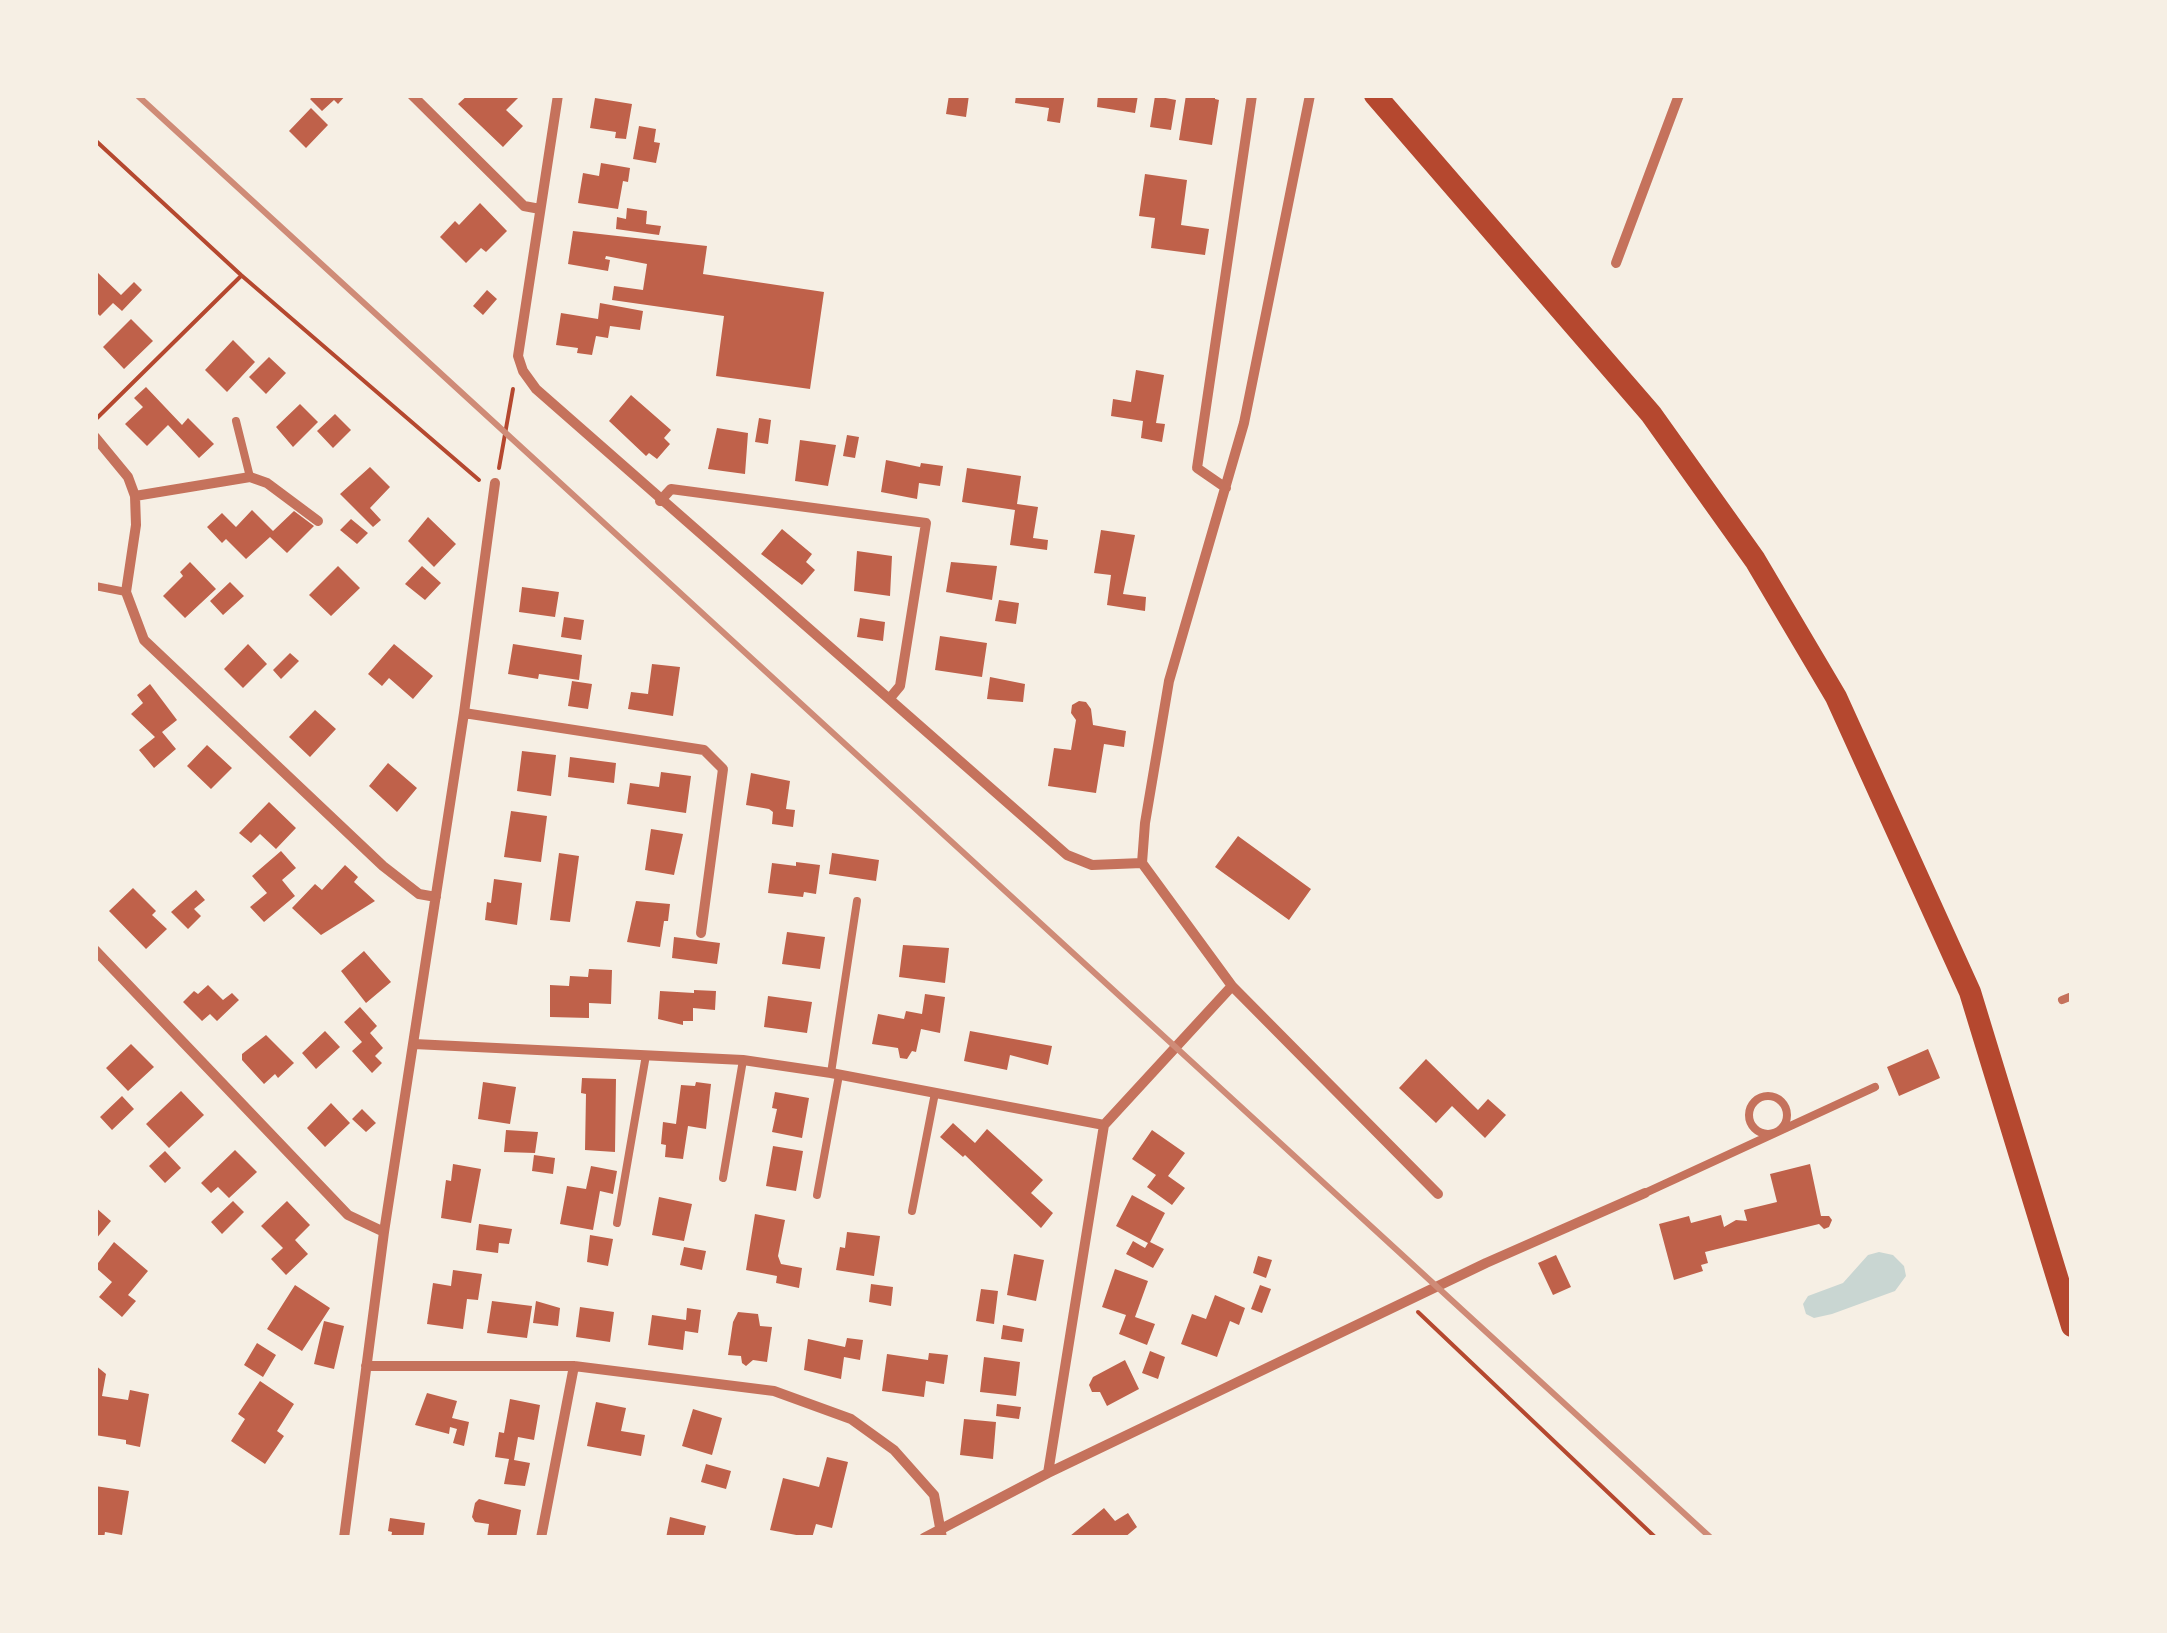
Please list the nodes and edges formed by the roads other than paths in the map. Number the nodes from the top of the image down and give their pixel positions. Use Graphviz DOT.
graph roads {
  1 [pos="412,95"];
  2 [pos="558,95"];
  3 [pos="1252,95"];
  4 [pos="1310,95"];
  5 [pos="1376,95"];
  6 [pos="1679,95"];
  7 [pos="540,209"];
  8 [pos="1616,263"];
  9 [pos="236,421"];
  10 [pos="95,436"];
  11 [pos="250,476"];
  12 [pos="495,488"];
  13 [pos="1226,488"];
  14 [pos="136,496"];
  15 [pos="660,501"];
  16 [pos="318,521"];
  17 [pos="95,586"];
  18 [pos="126,592"];
  19 [pos="890,698"];
  20 [pos="464,713"];
  21 [pos="1142,863"];
  22 [pos="436,897"];
  23 [pos="857,901"];
  24 [pos="700,933"];
  25 [pos="95,950"];
  26 [pos="1232,986"];
  27 [pos="2072,996"];
  28 [pos="2062,1000"];
  29 [pos="414,1044"];
  30 [pos="646,1055"];
  31 [pos="743,1060"];
  32 [pos="835,1074"];
  33 [pos="1875,1088"];
  34 [pos="934,1092"];
  35 [pos="1104,1124"];
  36 [pos="1777,1132"];
  37 [pos="723,1178"];
  38 [pos="1645,1193"];
  39 [pos="1438,1194"];
  40 [pos="817,1195"];
  41 [pos="912,1211"];
  42 [pos="617,1223"];
  43 [pos="384,1232"];
  44 [pos="2072,1326"];
  45 [pos="366,1366"];
  46 [pos="574,1366"];
  47 [pos="1048,1473"];
  48 [pos="941,1534"];
  49 [pos="344,1538"];
  50 [pos="541,1538"];
  51 [pos="924,1538"];
  1 -- 7 [label="street"];
  2 -- 7 [label="street"];
  3 -- 13 [label="street"];
  4 -- 13 [label="street"];
  5 -- 44 [label="main road"];
  6 -- 8 [label="street"];
  7 -- 15 [label="street"];
  9 -- 11 [label="lane"];
  10 -- 14 [label="street"];
  11 -- 14 [label="street"];
  11 -- 16 [label="street"];
  12 -- 20 [label="street"];
  13 -- 21 [label="street"];
  14 -- 18 [label="street"];
  15 -- 19 [label="street"];
  15 -- 19 [label="street"];
  17 -- 18 [label="lane"];
  18 -- 22 [label="street"];
  19 -- 21 [label="street"];
  20 -- 22 [label="street"];
  20 -- 24 [label="street"];
  21 -- 26 [label="street"];
  22 -- 29 [label="street"];
  23 -- 32 [label="lane"];
  25 -- 43 [label="street"];
  26 -- 35 [label="street"];
  26 -- 39 [label="street"];
  27 -- 28 [label="lane"];
  29 -- 30 [label="street"];
  29 -- 43 [label="street"];
  30 -- 31 [label="street"];
  30 -- 42 [label="lane"];
  31 -- 32 [label="street"];
  31 -- 37 [label="lane"];
  32 -- 34 [label="street"];
  32 -- 40 [label="lane"];
  33 -- 36 [label="lane"];
  34 -- 35 [label="street"];
  34 -- 41 [label="lane"];
  35 -- 47 [label="street"];
  36 -- 36 [label="lane"];
  36 -- 38 [label="lane"];
  38 -- 47 [label="street"];
  43 -- 45 [label="street"];
  45 -- 46 [label="street"];
  45 -- 49 [label="street"];
  46 -- 48 [label="street"];
  46 -- 50 [label="street"];
  47 -- 48 [label="street"];
  48 -- 51 [label="street"];
}
